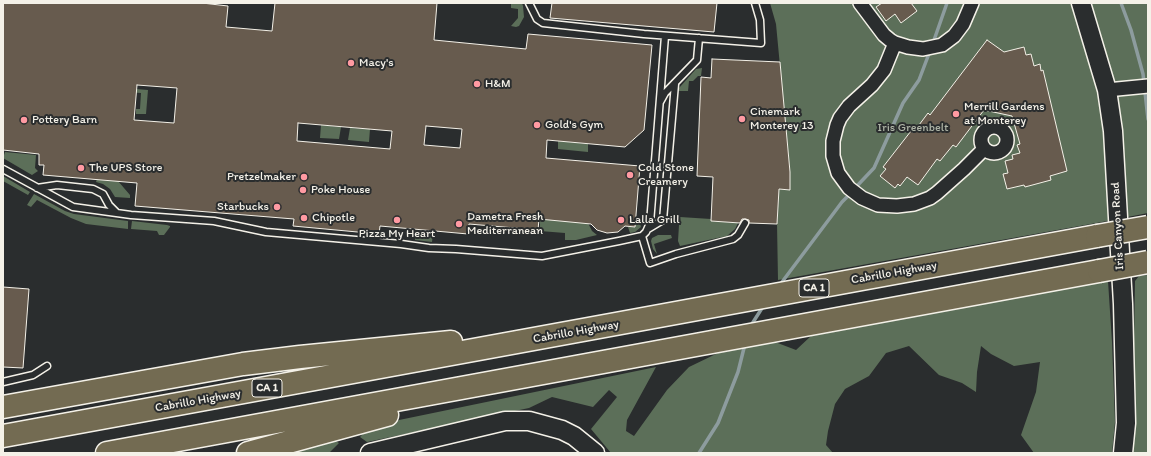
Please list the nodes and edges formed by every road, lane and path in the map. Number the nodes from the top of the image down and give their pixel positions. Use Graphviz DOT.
graph roads {
  1 [pos="529,3"];
  2 [pos="755,3"];
  3 [pos="860,3"];
  4 [pos="972,3"];
  5 [pos="1081,3"];
  6 [pos="665,36"];
  7 [pos="699,38"];
  8 [pos="895,43"];
  9 [pos="675,84"];
  10 [pos="1148,86"];
  11 [pos="1107,90"];
  12 [pos="660,103"];
  13 [pos="984,150"];
  14 [pos="3,169"];
  15 [pos="38,188"];
  16 [pos="117,213"];
  17 [pos="745,223"];
  18 [pos="1148,227"];
  19 [pos="648,229"];
  20 [pos="642,236"];
  21 [pos="1148,262"];
  22 [pos="532,340"];
  23 [pos="594,363"];
  24 [pos="47,366"];
  25 [pos="3,382"];
  26 [pos="3,407"];
  27 [pos="5,436"];
  28 [pos="107,453"];
  29 [pos="248,453"];
  30 [pos="370,453"];
  31 [pos="595,453"];
  32 [pos="1123,453"];
  1 -- 6 [label="lane"];
  2 -- 7 [label="lane"];
  3 -- 8 [label="street"];
  4 -- 8 [label="street"];
  5 -- 11 [label="street, Iris Canyon Road"];
  6 -- 7 [label="lane"];
  6 -- 12 [label="lane"];
  7 -- 9 [label="lane"];
  8 -- 13 [label="street"];
  9 -- 12 [label="lane"];
  9 -- 19 [label="lane"];
  10 -- 11 [label="street"];
  11 -- 32 [label="street, Iris Canyon Road"];
  12 -- 19 [label="lane"];
  14 -- 15 [label="lane"];
  15 -- 16 [label="lane"];
  15 -- 16 [label="lane"];
  16 -- 20 [label="lane"];
  17 -- 20 [label="lane"];
  18 -- 22 [label="highway, Cabrillo Highway / CA 1, bridge"];
  19 -- 20 [label="lane"];
  21 -- 23 [label="highway, bridge"];
  22 -- 26 [label="highway"];
  22 -- 27 [label="highway, Cabrillo Highway / CA 1"];
  23 -- 28 [label="highway"];
  23 -- 29 [label="highway"];
  24 -- 25 [label="lane"];
  30 -- 31 [label="street"];
}
